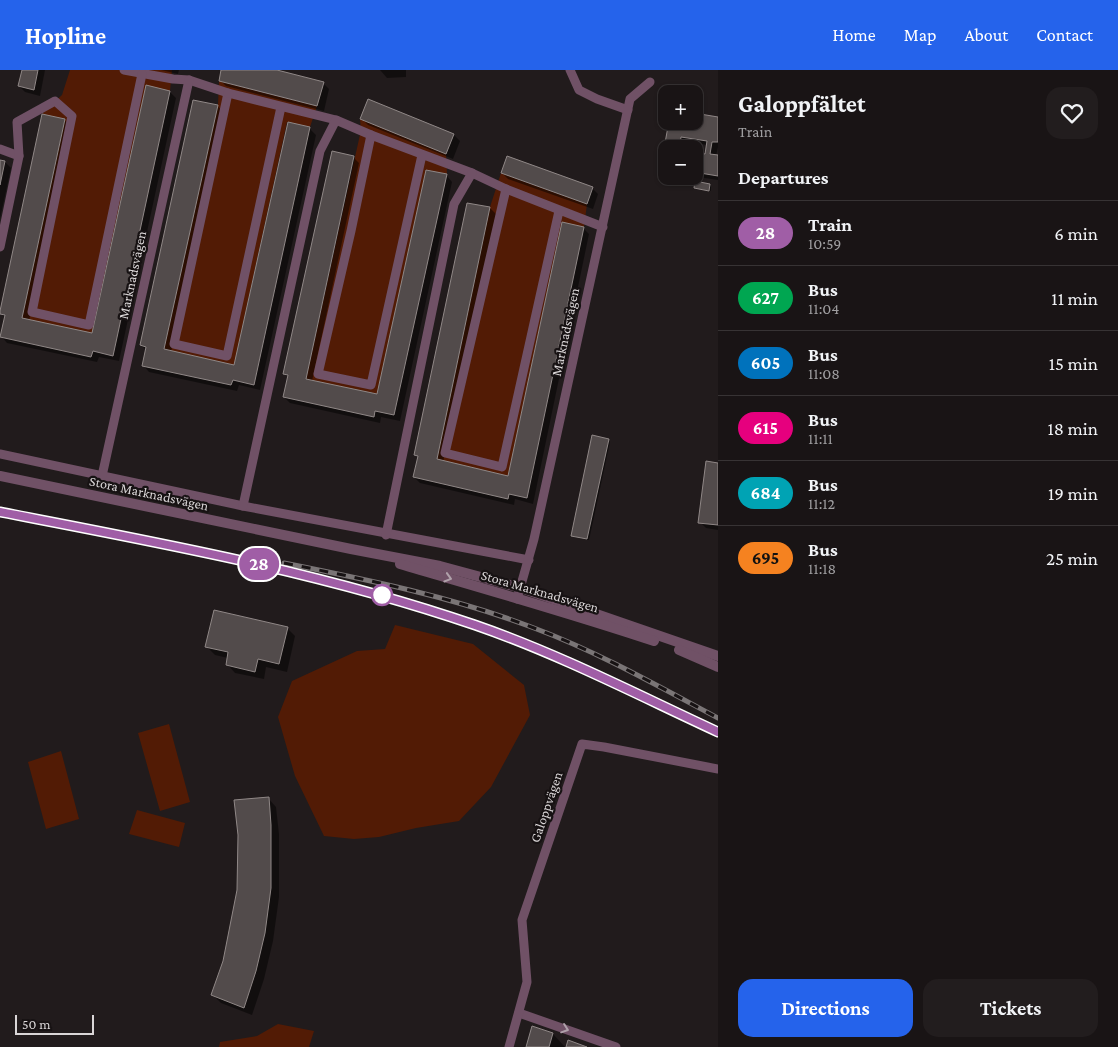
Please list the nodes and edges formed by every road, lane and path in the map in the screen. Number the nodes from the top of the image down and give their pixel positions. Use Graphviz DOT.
graph roads {
  1 [pos="124,70"];
  2 [pos="570,70"];
  3 [pos="142,74"];
  4 [pos="189,80"];
  5 [pos="650,82"];
  6 [pos="228,93"];
  7 [pos="280,107"];
  8 [pos="628,110"];
  9 [pos="336,120"];
  10 [pos="371,135"];
  11 [pos="0,149"];
  12 [pos="422,155"];
  13 [pos="19,156"];
  14 [pos="472,173"];
  15 [pos="506,188"];
  16 [pos="559,210"];
  17 [pos="603,227"];
  18 [pos="0,247"];
  19 [pos="0,454"];
  20 [pos="0,476"];
  21 [pos="102,476"];
  22 [pos="243,506"];
  23 [pos="386,535"];
  24 [pos="351,549"];
  25 [pos="529,560"];
  26 [pos="521,588"];
  27 [pos="517,599"];
  28 [pos="718,656"];
  29 [pos="718,667"];
  30 [pos="718,769"];
  31 [pos="519,1013"];
  32 [pos="508,1047"];
  33 [pos="616,1047"];
  1 -- 3 [label="street"];
  2 -- 8 [label="street"];
  3 -- 4 [label="street"];
  3 -- 13 [label="street"];
  4 -- 6 [label="street"];
  4 -- 21 [label="street, Marknadsvägen"];
  5 -- 8 [label="street, Marknadsvägen"];
  6 -- 7 [label="street"];
  6 -- 7 [label="street"];
  7 -- 9 [label="street"];
  8 -- 17 [label="street, Marknadsvägen"];
  9 -- 10 [label="street"];
  9 -- 22 [label="street"];
  10 -- 12 [label="street"];
  10 -- 12 [label="street"];
  11 -- 13 [label="street"];
  12 -- 14 [label="street"];
  13 -- 18 [label="street"];
  14 -- 15 [label="street"];
  14 -- 23 [label="street"];
  15 -- 16 [label="street"];
  15 -- 16 [label="street"];
  16 -- 17 [label="street"];
  17 -- 25 [label="street, Marknadsvägen"];
  19 -- 21 [label="street"];
  20 -- 24 [label="street, Stora Marknadsvägen"];
  21 -- 22 [label="street"];
  22 -- 23 [label="street"];
  23 -- 25 [label="street"];
  24 -- 26 [label="street, Stora Marknadsvägen"];
  24 -- 27 [label="street, Stora Marknadsvägen, one-way"];
  25 -- 26 [label="street, Marknadsvägen"];
  26 -- 27 [label="street, Marknadsvägen"];
  26 -- 28 [label="street, Stora Marknadsvägen"];
  27 -- 29 [label="street, Stora Marknadsvägen"];
  30 -- 31 [label="street, Galoppvägen"];
  31 -- 32 [label="street"];
  31 -- 33 [label="street, one-way"];
}
